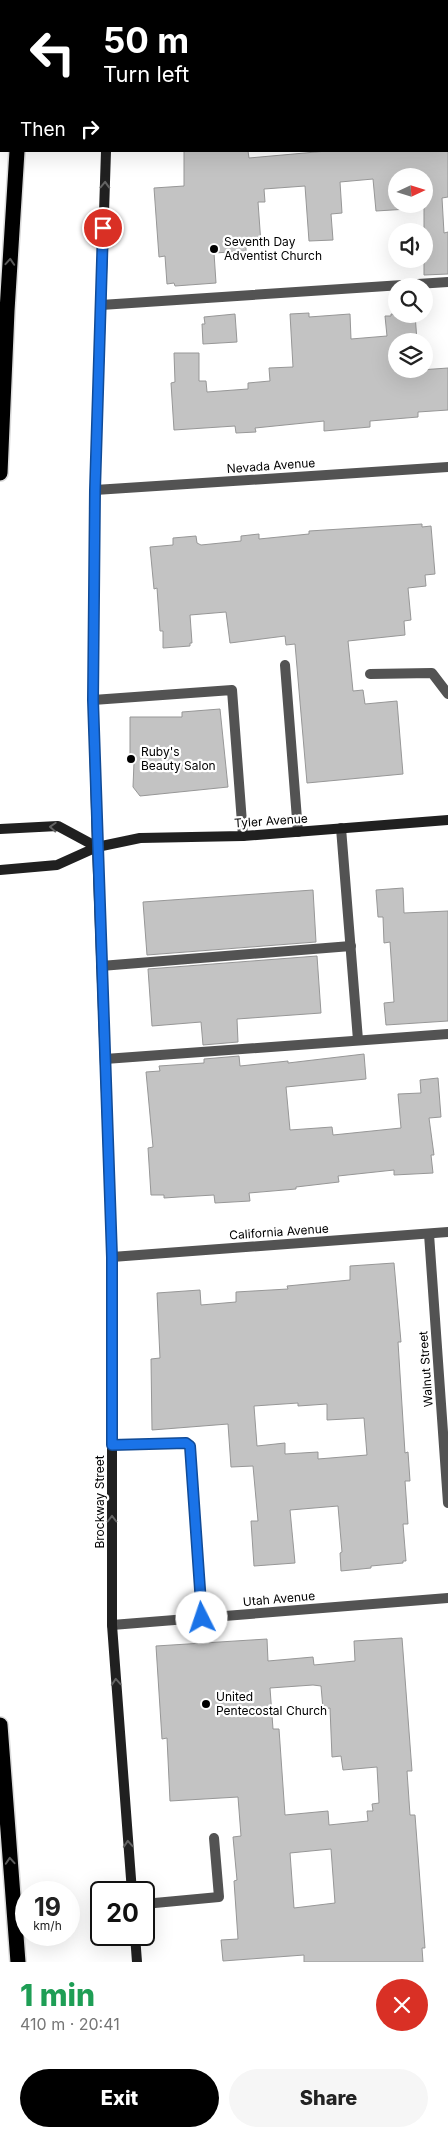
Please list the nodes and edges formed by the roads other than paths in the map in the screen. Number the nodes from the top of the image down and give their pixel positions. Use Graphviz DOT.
graph roads {
  1 [pos="17,152"];
  2 [pos="106,152"];
  3 [pos="448,282"];
  4 [pos="101,305"];
  5 [pos="448,467"];
  6 [pos="0,473"];
  7 [pos="95,490"];
  8 [pos="285,665"];
  9 [pos="370,674"];
  10 [pos="448,694"];
  11 [pos="93,700"];
  12 [pos="448,820"];
  13 [pos="342,828"];
  14 [pos="0,829"];
  15 [pos="298,832"];
  16 [pos="242,836"];
  17 [pos="97,847"];
  18 [pos="0,870"];
  19 [pos="351,946"];
  20 [pos="101,966"];
  21 [pos="448,1034"];
  22 [pos="358,1040"];
  23 [pos="105,1059"];
  24 [pos="448,1232"];
  25 [pos="429,1234"];
  26 [pos="112,1257"];
  27 [pos="112,1445"];
  28 [pos="448,1503"];
  29 [pos="448,1598"];
  30 [pos="202,1618"];
  31 [pos="112,1626"];
  32 [pos="0,1725"];
  33 [pos="214,1838"];
  34 [pos="131,1881"];
  35 [pos="155,1903"];
  36 [pos="136,1946"];
  37 [pos="18,1962"];
  38 [pos="137,1962"];
  6 -- 1 [label="highway, one-way"];
  4 -- 2 [label="street, Brockway Street, one-way"];
  3 -- 4 [label="street"];
  4 -- 7 [label="street, Brockway Street"];
  5 -- 7 [label="street, Nevada Avenue"];
  7 -- 11 [label="street, Brockway Street"];
  8 -- 15 [label="street"];
  9 -- 10 [label="street"];
  11 -- 16 [label="street"];
  11 -- 17 [label="street, Brockway Street"];
  12 -- 13 [label="street, Tyler Avenue"];
  13 -- 15 [label="street, Tyler Avenue"];
  13 -- 19 [label="street"];
  17 -- 14 [label="street, one-way"];
  15 -- 16 [label="street, Tyler Avenue"];
  16 -- 17 [label="street, Tyler Avenue"];
  17 -- 18 [label="street, Tyler Avenue"];
  17 -- 20 [label="street, Brockway Street"];
  19 -- 20 [label="street"];
  19 -- 22 [label="street"];
  20 -- 23 [label="street, Brockway Street"];
  21 -- 22 [label="street"];
  22 -- 23 [label="street"];
  23 -- 26 [label="street, Brockway Street"];
  24 -- 25 [label="street, California Avenue"];
  25 -- 26 [label="street, California Avenue"];
  25 -- 28 [label="street, Walnut Street"];
  26 -- 27 [label="street, Brockway Street"];
  27 -- 30 [label="street"];
  31 -- 27 [label="street, Brockway Street, one-way"];
  29 -- 30 [label="street, Utah Avenue"];
  30 -- 31 [label="street, Utah Avenue"];
  34 -- 31 [label="street, Brockway Street, one-way"];
  37 -- 32 [label="highway, one-way"];
  33 -- 35 [label="street"];
  36 -- 38 [label="street"];
}
